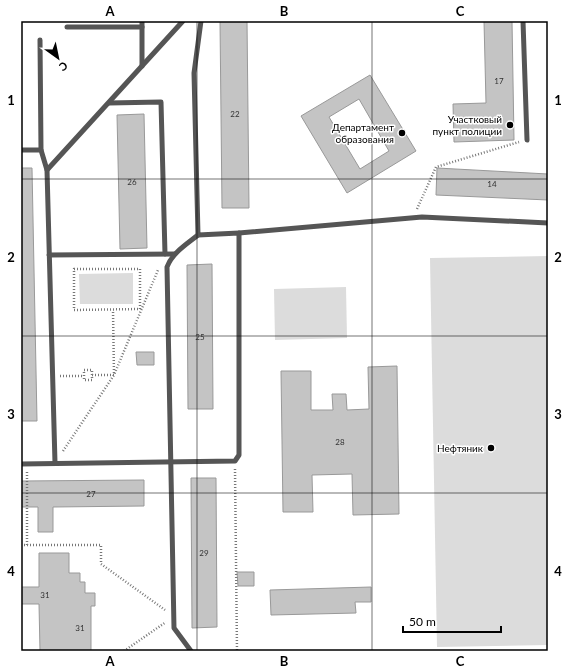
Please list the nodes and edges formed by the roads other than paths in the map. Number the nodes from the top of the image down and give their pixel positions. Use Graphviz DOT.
graph roads {
  1 [pos="183,21"];
  2 [pos="201,21"];
  3 [pos="523,21"];
  4 [pos="142,24"];
  5 [pos="67,27"];
  6 [pos="40,40"];
  7 [pos="142,66"];
  8 [pos="108,102"];
  9 [pos="526,140"];
  10 [pos="21,150"];
  11 [pos="41,150"];
  12 [pos="47,170"];
  13 [pos="548,223"];
  14 [pos="238,232"];
  15 [pos="198,235"];
  16 [pos="165,254"];
  17 [pos="175,254"];
  18 [pos="50,255"];
  19 [pos="170,462"];
  20 [pos="55,463"];
  21 [pos="24,464"];
  22 [pos="191,651"];
  1 -- 7 [label="lane"];
  2 -- 15 [label="lane"];
  3 -- 9 [label="lane"];
  4 -- 5 [label="lane"];
  4 -- 7 [label="lane"];
  6 -- 11 [label="lane"];
  7 -- 8 [label="lane"];
  8 -- 12 [label="lane"];
  8 -- 16 [label="lane"];
  10 -- 11 [label="lane"];
  11 -- 12 [label="lane"];
  12 -- 18 [label="lane"];
  13 -- 14 [label="lane"];
  14 -- 15 [label="lane"];
  14 -- 19 [label="lane"];
  15 -- 17 [label="lane"];
  16 -- 17 [label="lane"];
  16 -- 18 [label="lane"];
  17 -- 19 [label="lane"];
  18 -- 20 [label="lane"];
  19 -- 20 [label="lane"];
  19 -- 22 [label="lane"];
  20 -- 21 [label="lane"];
}
